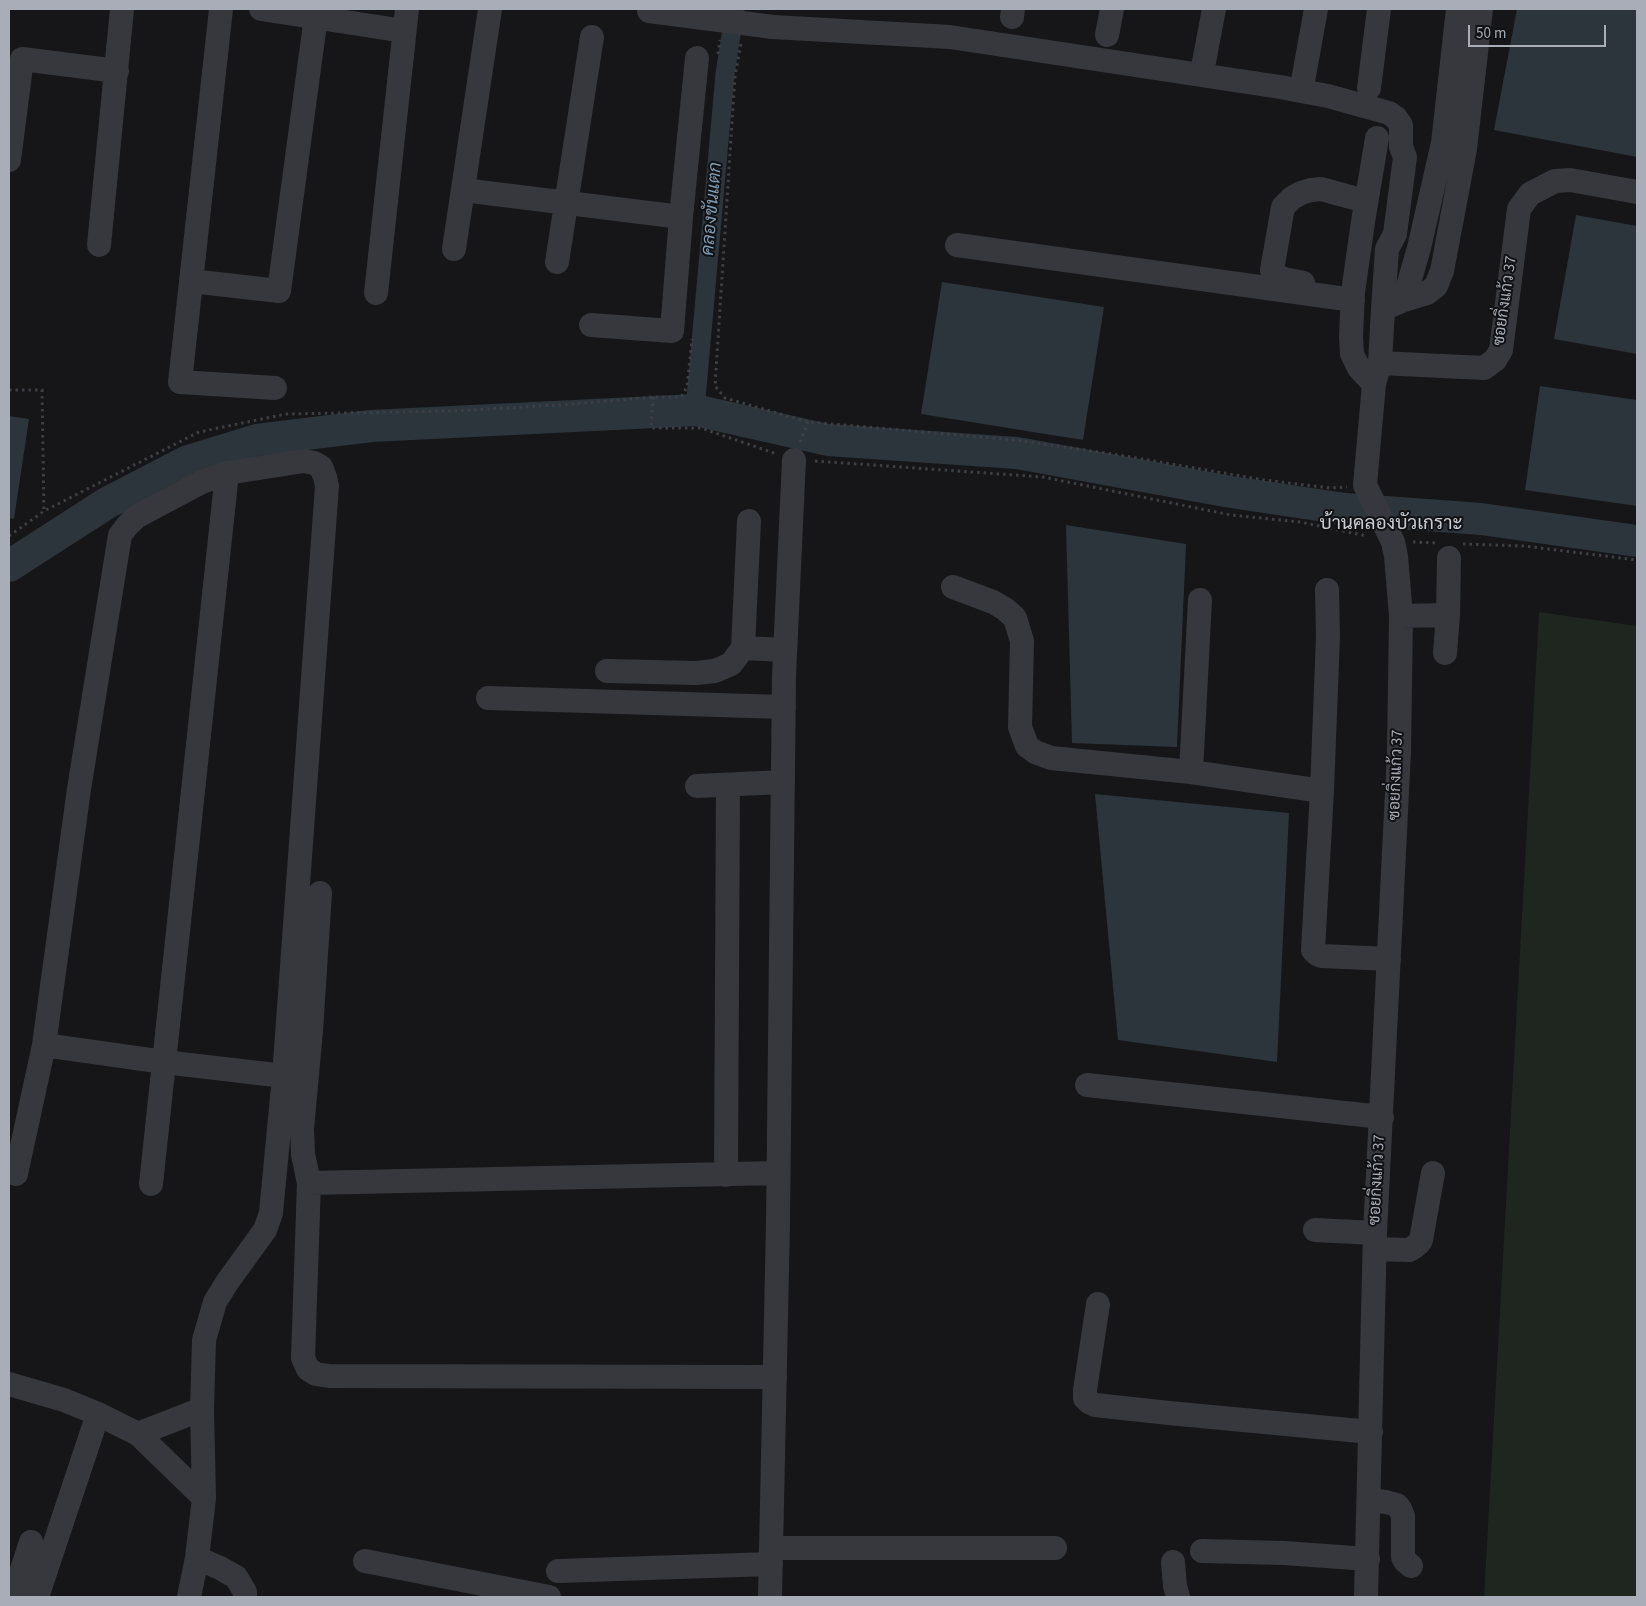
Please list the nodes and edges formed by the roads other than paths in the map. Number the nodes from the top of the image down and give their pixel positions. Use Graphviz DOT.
graph roads {
  1 [pos="122,9"];
  2 [pos="221,9"];
  3 [pos="261,9"];
  4 [pos="490,9"];
  5 [pos="1112,9"];
  6 [pos="1214,9"];
  7 [pos="1316,9"];
  8 [pos="1379,9"];
  9 [pos="1458,9"];
  10 [pos="1481,9"];
  11 [pos="643,10"];
  12 [pos="316,13"];
  13 [pos="405,20"];
  14 [pos="1107,35"];
  15 [pos="592,37"];
  16 [pos="707,58"];
  17 [pos="1204,62"];
  18 [pos="117,72"];
  19 [pos="1303,81"];
  20 [pos="1369,88"];
  21 [pos="1376,138"];
  22 [pos="1400,144"];
  23 [pos="1454,146"];
  24 [pos="9,160"];
  25 [pos="463,190"];
  26 [pos="1637,192"];
  27 [pos="566,203"];
  28 [pos="681,217"];
  29 [pos="1369,217"];
  30 [pos="99,245"];
  31 [pos="958,245"];
  32 [pos="454,249"];
  33 [pos="1387,249"];
  34 [pos="557,262"];
  35 [pos="191,281"];
  36 [pos="376,293"];
  37 [pos="1353,296"];
  38 [pos="1383,309"];
  39 [pos="591,325"];
  40 [pos="1377,374"];
  41 [pos="275,388"];
  42 [pos="794,460"];
  43 [pos="227,473"];
  44 [pos="749,521"];
  45 [pos="1449,548"];
  46 [pos="953,587"];
  47 [pos="1326,590"];
  48 [pos="1200,600"];
  49 [pos="1448,615"];
  50 [pos="1401,616"];
  51 [pos="743,648"];
  52 [pos="784,650"];
  53 [pos="1445,653"];
  54 [pos="607,671"];
  55 [pos="488,698"];
  56 [pos="784,707"];
  57 [pos="1191,772"];
  58 [pos="783,782"];
  59 [pos="728,785"];
  60 [pos="697,786"];
  61 [pos="1322,791"];
  62 [pos="320,894"];
  63 [pos="1389,959"];
  64 [pos="44,1045"];
  65 [pos="164,1062"];
  66 [pos="284,1076"];
  67 [pos="1087,1085"];
  68 [pos="1382,1117"];
  69 [pos="778,1173"];
  70 [pos="1433,1173"];
  71 [pos="16,1174"];
  72 [pos="726,1175"];
  73 [pos="309,1182"];
  74 [pos="151,1184"];
  75 [pos="1315,1230"];
  76 [pos="1375,1241"];
  77 [pos="1098,1304"];
  78 [pos="775,1377"];
  79 [pos="9,1384"];
  80 [pos="202,1409"];
  81 [pos="98,1414"];
  82 [pos="1371,1432"];
  83 [pos="138,1434"];
  84 [pos="204,1498"];
  85 [pos="1369,1500"];
  86 [pos="31,1542"];
  87 [pos="1055,1548"];
  88 [pos="1202,1551"];
  89 [pos="771,1556"];
  90 [pos="197,1558"];
  91 [pos="1368,1559"];
  92 [pos="365,1561"];
  93 [pos="1173,1562"];
  94 [pos="1412,1566"];
  95 [pos="558,1571"];
  96 [pos="13,1597"];
  97 [pos="37,1597"];
  98 [pos="189,1597"];
  99 [pos="245,1597"];
  100 [pos="549,1597"];
  101 [pos="770,1597"];
  102 [pos="1178,1597"];
  103 [pos="1366,1597"];
  1 -- 18 [label="street"];
  2 -- 35 [label="street"];
  3 -- 12 [label="street"];
  4 -- 25 [label="street"];
  5 -- 14 [label="street"];
  6 -- 17 [label="street"];
  7 -- 19 [label="street"];
  8 -- 20 [label="street"];
  9 -- 23 [label="street"];
  10 -- 23 [label="street"];
  11 -- 22 [label="street, bridge"];
  12 -- 13 [label="street"];
  12 -- 35 [label="street"];
  13 -- 36 [label="street"];
  15 -- 27 [label="street"];
  16 -- 28 [label="street"];
  18 -- 24 [label="street"];
  18 -- 30 [label="street"];
  21 -- 29 [label="street"];
  22 -- 29 [label="street"];
  22 -- 33 [label="street"];
  23 -- 38 [label="street"];
  25 -- 27 [label="street"];
  25 -- 32 [label="street"];
  26 -- 40 [label="street, ซอยกิ่งแก้ว 37"];
  27 -- 28 [label="street"];
  27 -- 34 [label="street"];
  28 -- 39 [label="street"];
  29 -- 33 [label="street"];
  29 -- 37 [label="street"];
  29 -- 37 [label="street"];
  31 -- 37 [label="street"];
  33 -- 38 [label="street"];
  35 -- 41 [label="street"];
  37 -- 40 [label="street"];
  38 -- 40 [label="street"];
  40 -- 50 [label="street, ซอยกิ่งแก้ว 37"];
  42 -- 52 [label="street"];
  43 -- 64 [label="street"];
  43 -- 65 [label="street"];
  43 -- 66 [label="street"];
  44 -- 51 [label="street"];
  45 -- 49 [label="street"];
  46 -- 57 [label="street"];
  47 -- 61 [label="street"];
  48 -- 57 [label="street"];
  49 -- 50 [label="street"];
  49 -- 53 [label="street"];
  50 -- 63 [label="street, ซอยกิ่งแก้ว 37"];
  51 -- 52 [label="street"];
  51 -- 54 [label="street"];
  52 -- 56 [label="street"];
  55 -- 56 [label="street"];
  56 -- 58 [label="street"];
  57 -- 61 [label="street"];
  58 -- 59 [label="street"];
  58 -- 69 [label="street"];
  59 -- 60 [label="street"];
  59 -- 72 [label="street"];
  61 -- 63 [label="street"];
  62 -- 73 [label="street"];
  63 -- 68 [label="street, ซอยกิ่งแก้ว 37"];
  64 -- 65 [label="street"];
  64 -- 71 [label="street"];
  65 -- 66 [label="street"];
  65 -- 74 [label="street"];
  66 -- 80 [label="street"];
  67 -- 68 [label="street"];
  68 -- 76 [label="street, ซอยกิ่งแก้ว 37"];
  69 -- 72 [label="street"];
  69 -- 78 [label="street"];
  70 -- 76 [label="street"];
  72 -- 73 [label="street"];
  73 -- 78 [label="street"];
  75 -- 76 [label="street"];
  76 -- 82 [label="street, ซอยกิ่งแก้ว 37"];
  77 -- 82 [label="street"];
  78 -- 89 [label="street"];
  79 -- 81 [label="street"];
  80 -- 83 [label="street"];
  80 -- 84 [label="street"];
  81 -- 83 [label="street"];
  81 -- 97 [label="street"];
  82 -- 85 [label="street, ซอยกิ่งแก้ว 37"];
  83 -- 84 [label="street"];
  84 -- 90 [label="street"];
  85 -- 91 [label="street, ซอยกิ่งแก้ว 37"];
  85 -- 94 [label="street"];
  86 -- 96 [label="street"];
  87 -- 89 [label="street"];
  88 -- 91 [label="street"];
  89 -- 95 [label="street"];
  89 -- 101 [label="street"];
  90 -- 98 [label="street"];
  90 -- 99 [label="street"];
  91 -- 103 [label="street, ซอยกิ่งแก้ว 37"];
  92 -- 100 [label="street"];
  93 -- 102 [label="street"];
}
